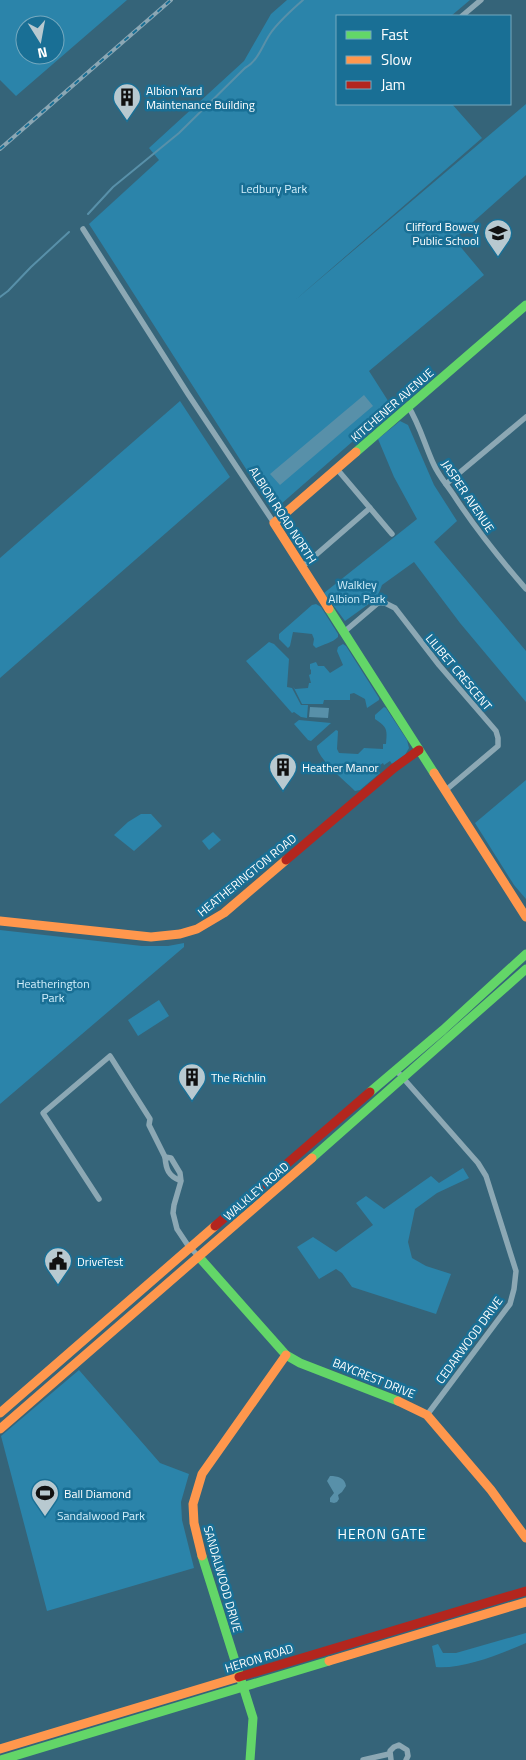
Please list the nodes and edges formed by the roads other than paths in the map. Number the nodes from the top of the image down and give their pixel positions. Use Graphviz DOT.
graph roads {
  1 [pos="481,0"];
  2 [pos="463,15"];
  3 [pos="83,229"];
  4 [pos="526,305"];
  5 [pos="408,406"];
  6 [pos="526,417"];
  7 [pos="337,469"];
  8 [pos="446,484"];
  9 [pos="370,508"];
  10 [pos="274,523"];
  11 [pos="392,534"];
  12 [pos="302,567"];
  13 [pos="526,589"];
  14 [pos="344,632"];
  15 [pos="419,750"];
  16 [pos="446,790"];
  17 [pos="525,915"];
  18 [pos="0,921"];
  19 [pos="526,954"];
  20 [pos="526,969"];
  21 [pos="396,1070"];
  22 [pos="404,1078"];
  23 [pos="165,1157"];
  24 [pos="181,1181"];
  25 [pos="99,1199"];
  26 [pos="190,1247"];
  27 [pos="198,1257"];
  28 [pos="286,1355"];
  29 [pos="0,1413"];
  30 [pos="427,1415"];
  31 [pos="0,1429"];
  32 [pos="526,1538"];
  33 [pos="526,1591"];
  34 [pos="526,1602"];
  35 [pos="372,1637"];
  36 [pos="375,1648"];
  37 [pos="240,1677"];
  38 [pos="243,1686"];
  39 [pos="0,1749"];
  40 [pos="390,1757"];
  41 [pos="1,1760"];
  42 [pos="250,1760"];
  43 [pos="363,1760"];
  44 [pos="406,1760"];
  1 -- 2 [label="street"];
  3 -- 10 [label="street, ALBION ROAD NORTH"];
  4 -- 5 [label="main road, KITCHENER AVENUE"];
  5 -- 7 [label="main road, KITCHENER AVENUE"];
  5 -- 8 [label="street, JASPER AVENUE"];
  6 -- 8 [label="street"];
  7 -- 9 [label="street"];
  7 -- 10 [label="main road, KITCHENER AVENUE"];
  8 -- 13 [label="street, JASPER AVENUE"];
  9 -- 11 [label="street"];
  9 -- 12 [label="street"];
  10 -- 12 [label="main road, ALBION ROAD NORTH"];
  12 -- 14 [label="main road, ALBION ROAD NORTH"];
  14 -- 15 [label="main road, ALBION ROAD NORTH"];
  14 -- 16 [label="street, LILIBET CRESCENT"];
  15 -- 16 [label="main road, ALBION ROAD NORTH"];
  15 -- 18 [label="main road, HEATHERINGTON ROAD"];
  16 -- 17 [label="main road, ALBION ROAD NORTH"];
  19 -- 21 [label="main road, WALKLEY ROAD"];
  20 -- 22 [label="main road, WALKLEY ROAD"];
  21 -- 22 [label="street, CEDARWOOD DRIVE"];
  21 -- 26 [label="main road, WALKLEY ROAD"];
  22 -- 27 [label="main road, WALKLEY ROAD"];
  22 -- 30 [label="street, CEDARWOOD DRIVE"];
  23 -- 24 [label="street"];
  23 -- 24 [label="street"];
  23 -- 25 [label="street"];
  24 -- 26 [label="street"];
  26 -- 27 [label="street"];
  26 -- 29 [label="main road, WALKLEY ROAD"];
  27 -- 28 [label="main road, BAYCREST DRIVE"];
  27 -- 31 [label="main road, WALKLEY ROAD"];
  28 -- 30 [label="main road, BAYCREST DRIVE"];
  28 -- 37 [label="main road, SANDALWOOD DRIVE"];
  30 -- 32 [label="main road, BAYCREST DRIVE"];
  33 -- 35 [label="main road, HERON ROAD"];
  34 -- 36 [label="main road, HERON ROAD"];
  35 -- 36 [label="main road"];
  35 -- 37 [label="main road, HERON ROAD"];
  36 -- 38 [label="main road, HERON ROAD"];
  37 -- 38 [label="main road, SANDALWOOD DRIVE"];
  37 -- 39 [label="main road, HERON ROAD"];
  38 -- 41 [label="main road, HERON ROAD"];
  38 -- 42 [label="main road, SANDALWOOD DRIVE"];
  40 -- 43 [label="street"];
  40 -- 44 [label="street"];
}
